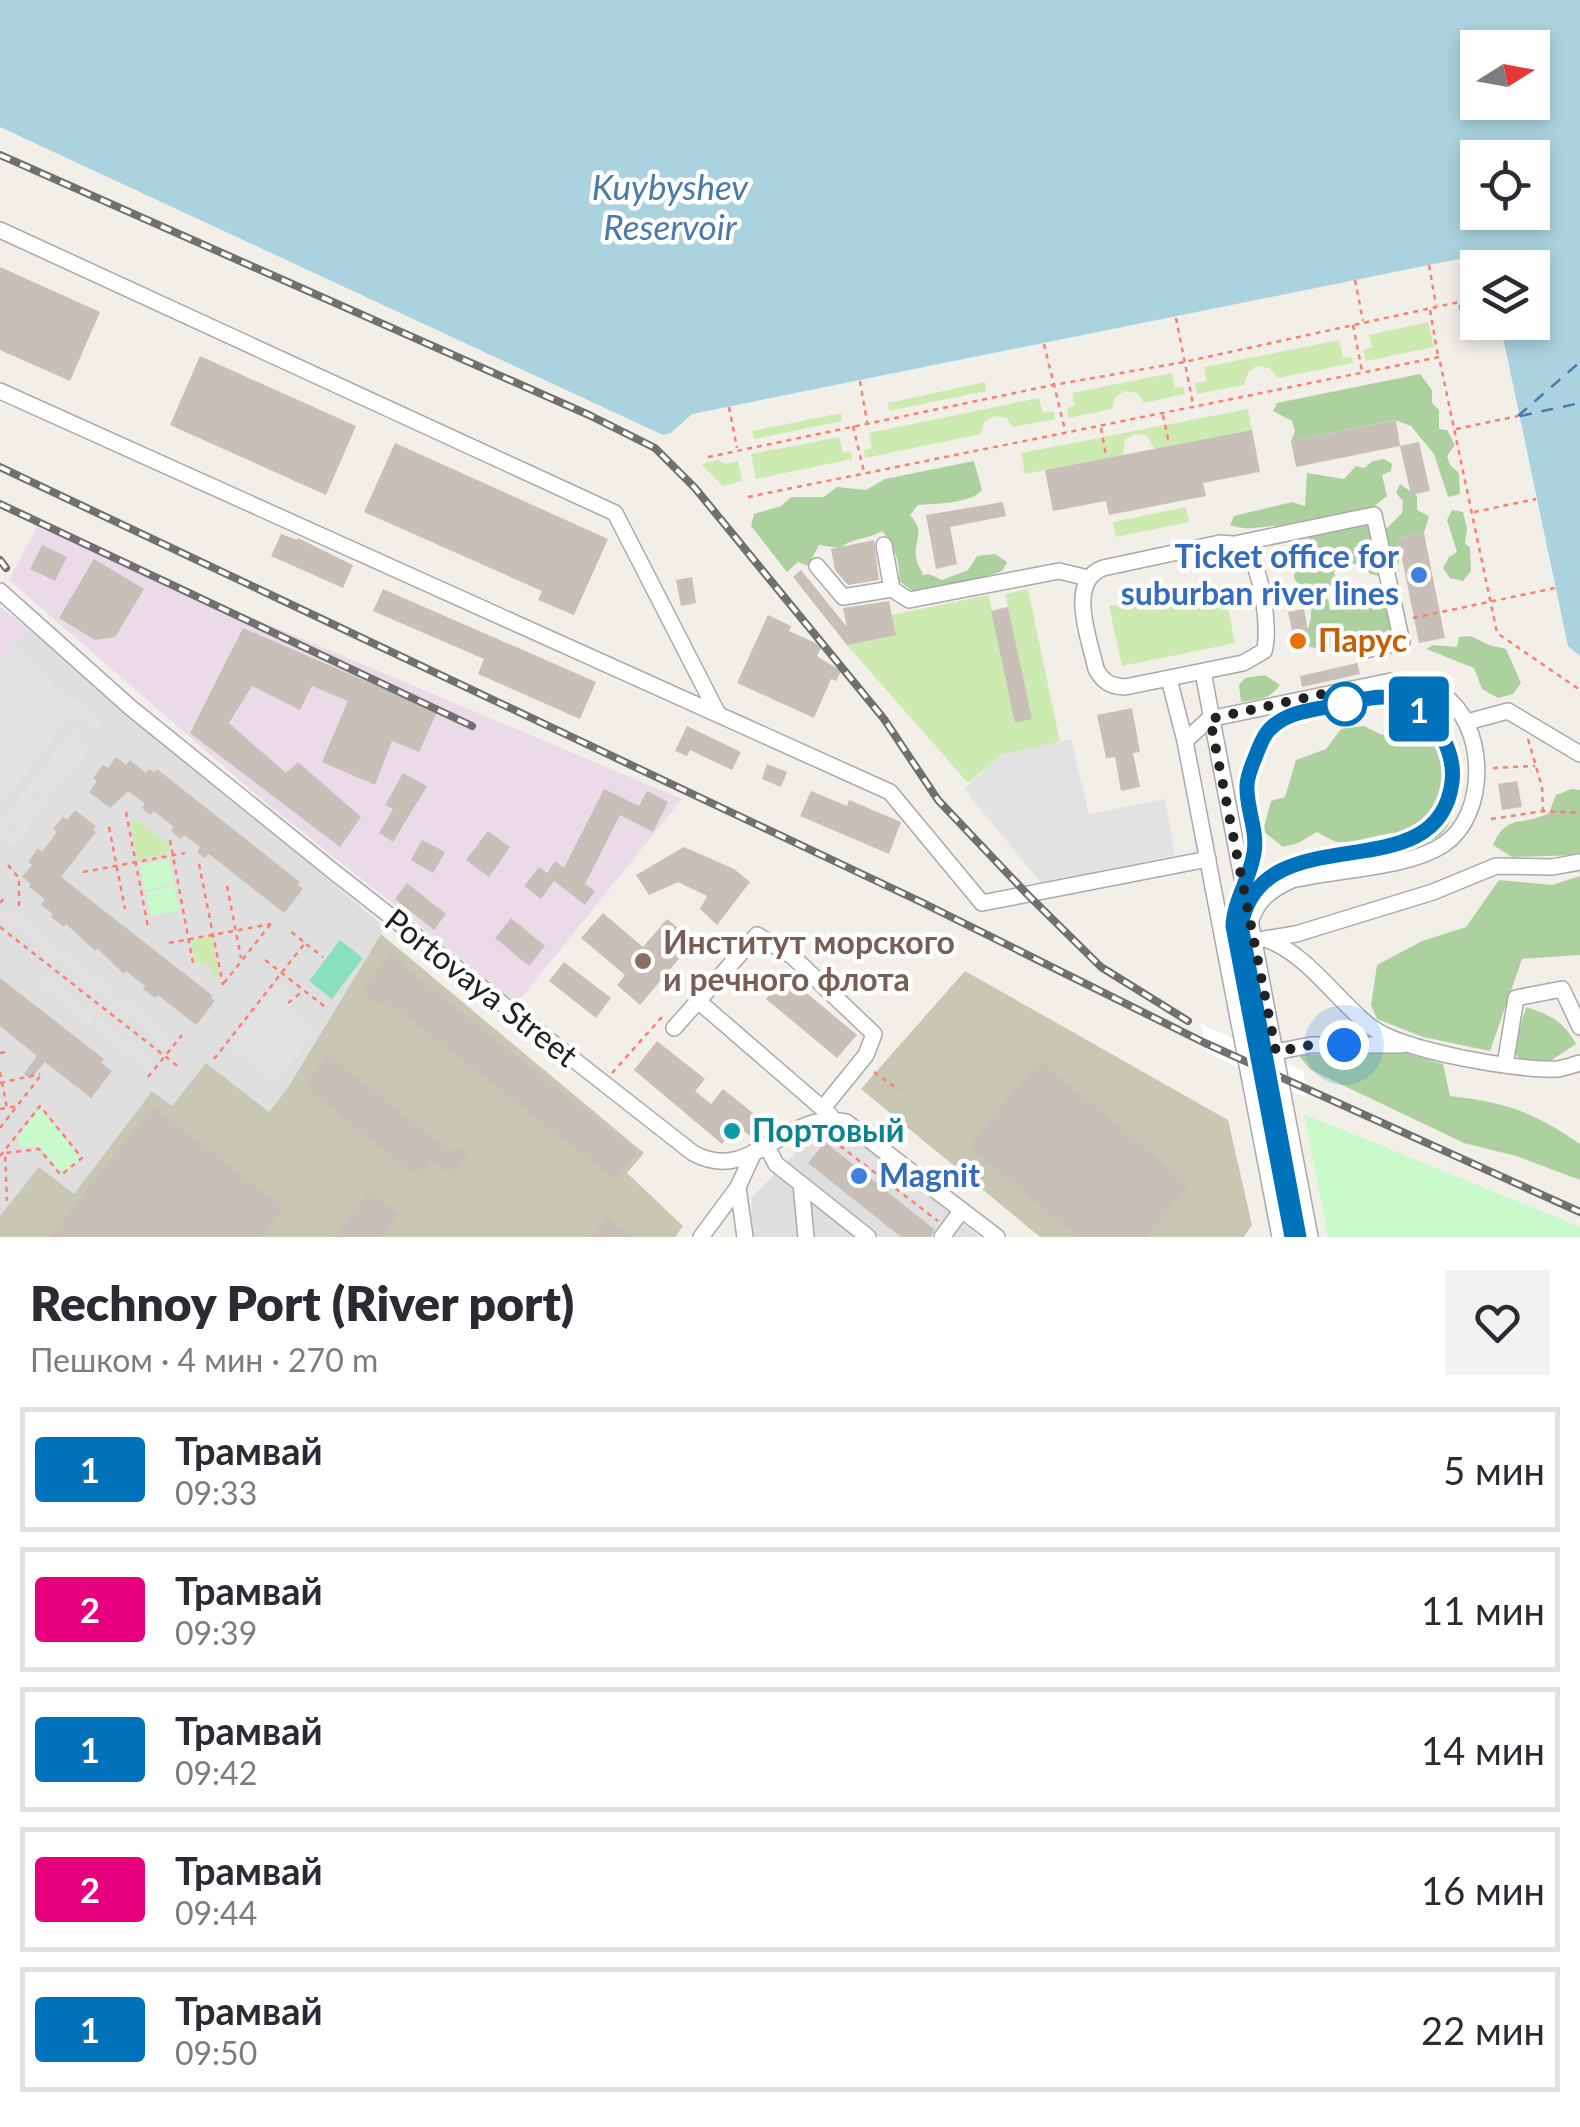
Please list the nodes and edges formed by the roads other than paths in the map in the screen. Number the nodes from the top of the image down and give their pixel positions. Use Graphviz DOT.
graph roads {
  1 [pos="0,230"];
  2 [pos="0,391"];
  3 [pos="884,544"];
  4 [pos="1234,544"];
  5 [pos="817,566"];
  6 [pos="1088,578"];
  7 [pos="892,589"];
  8 [pos="1,594"];
  9 [pos="1361,651"];
  10 [pos="1203,672"];
  11 [pos="1169,679"];
  12 [pos="718,714"];
  13 [pos="1210,719"];
  14 [pos="1467,722"];
  15 [pos="1185,741"];
  16 [pos="1580,754"];
  17 [pos="1208,860"];
  18 [pos="1580,862"];
  19 [pos="1250,924"];
  20 [pos="1259,940"];
  21 [pos="1224,946"];
  22 [pos="697,1000"];
  23 [pos="1580,1026"];
  24 [pos="674,1028"];
  25 [pos="1411,1045"];
  26 [pos="1276,1052"];
  27 [pos="1580,1063"];
  28 [pos="1505,1065"];
  29 [pos="829,1113"];
  30 [pos="760,1149"];
  31 [pos="801,1184"];
  32 [pos="738,1187"];
  33 [pos="962,1210"];
  34 [pos="944,1232"];
  35 [pos="701,1237"];
  36 [pos="745,1237"];
  37 [pos="806,1237"];
  38 [pos="868,1237"];
  39 [pos="997,1237"];
  40 [pos="1280,1237"];
  41 [pos="1310,1237"];
  1 -- 12 [label="street"];
  2 -- 12 [label="street"];
  3 -- 7 [label="street"];
  4 -- 6 [label="street"];
  4 -- 9 [label="street"];
  4 -- 10 [label="street"];
  5 -- 7 [label="street"];
  6 -- 7 [label="street"];
  6 -- 11 [label="street"];
  8 -- 30 [label="street, Portovaya Street"];
  10 -- 11 [label="street"];
  10 -- 13 [label="street"];
  11 -- 15 [label="street"];
  12 -- 17 [label="street"];
  13 -- 14 [label="street"];
  13 -- 15 [label="street"];
  13 -- 19 [label="street"];
  14 -- 16 [label="street"];
  14 -- 19 [label="street"];
  15 -- 17 [label="street"];
  17 -- 21 [label="street"];
  18 -- 20 [label="street"];
  19 -- 20 [label="street"];
  20 -- 21 [label="street"];
  20 -- 25 [label="street"];
  20 -- 26 [label="street"];
  21 -- 40 [label="street"];
  22 -- 24 [label="street"];
  22 -- 29 [label="street"];
  22 -- 29 [label="street"];
  23 -- 28 [label="street"];
  25 -- 26 [label="street"];
  25 -- 28 [label="street"];
  26 -- 41 [label="street"];
  27 -- 28 [label="street"];
  29 -- 30 [label="street, Portovaya Street"];
  29 -- 33 [label="street"];
  30 -- 31 [label="street"];
  30 -- 32 [label="street"];
  31 -- 37 [label="street"];
  31 -- 38 [label="street"];
  32 -- 35 [label="street"];
  32 -- 36 [label="street"];
  33 -- 34 [label="street"];
  33 -- 39 [label="street"];
}
